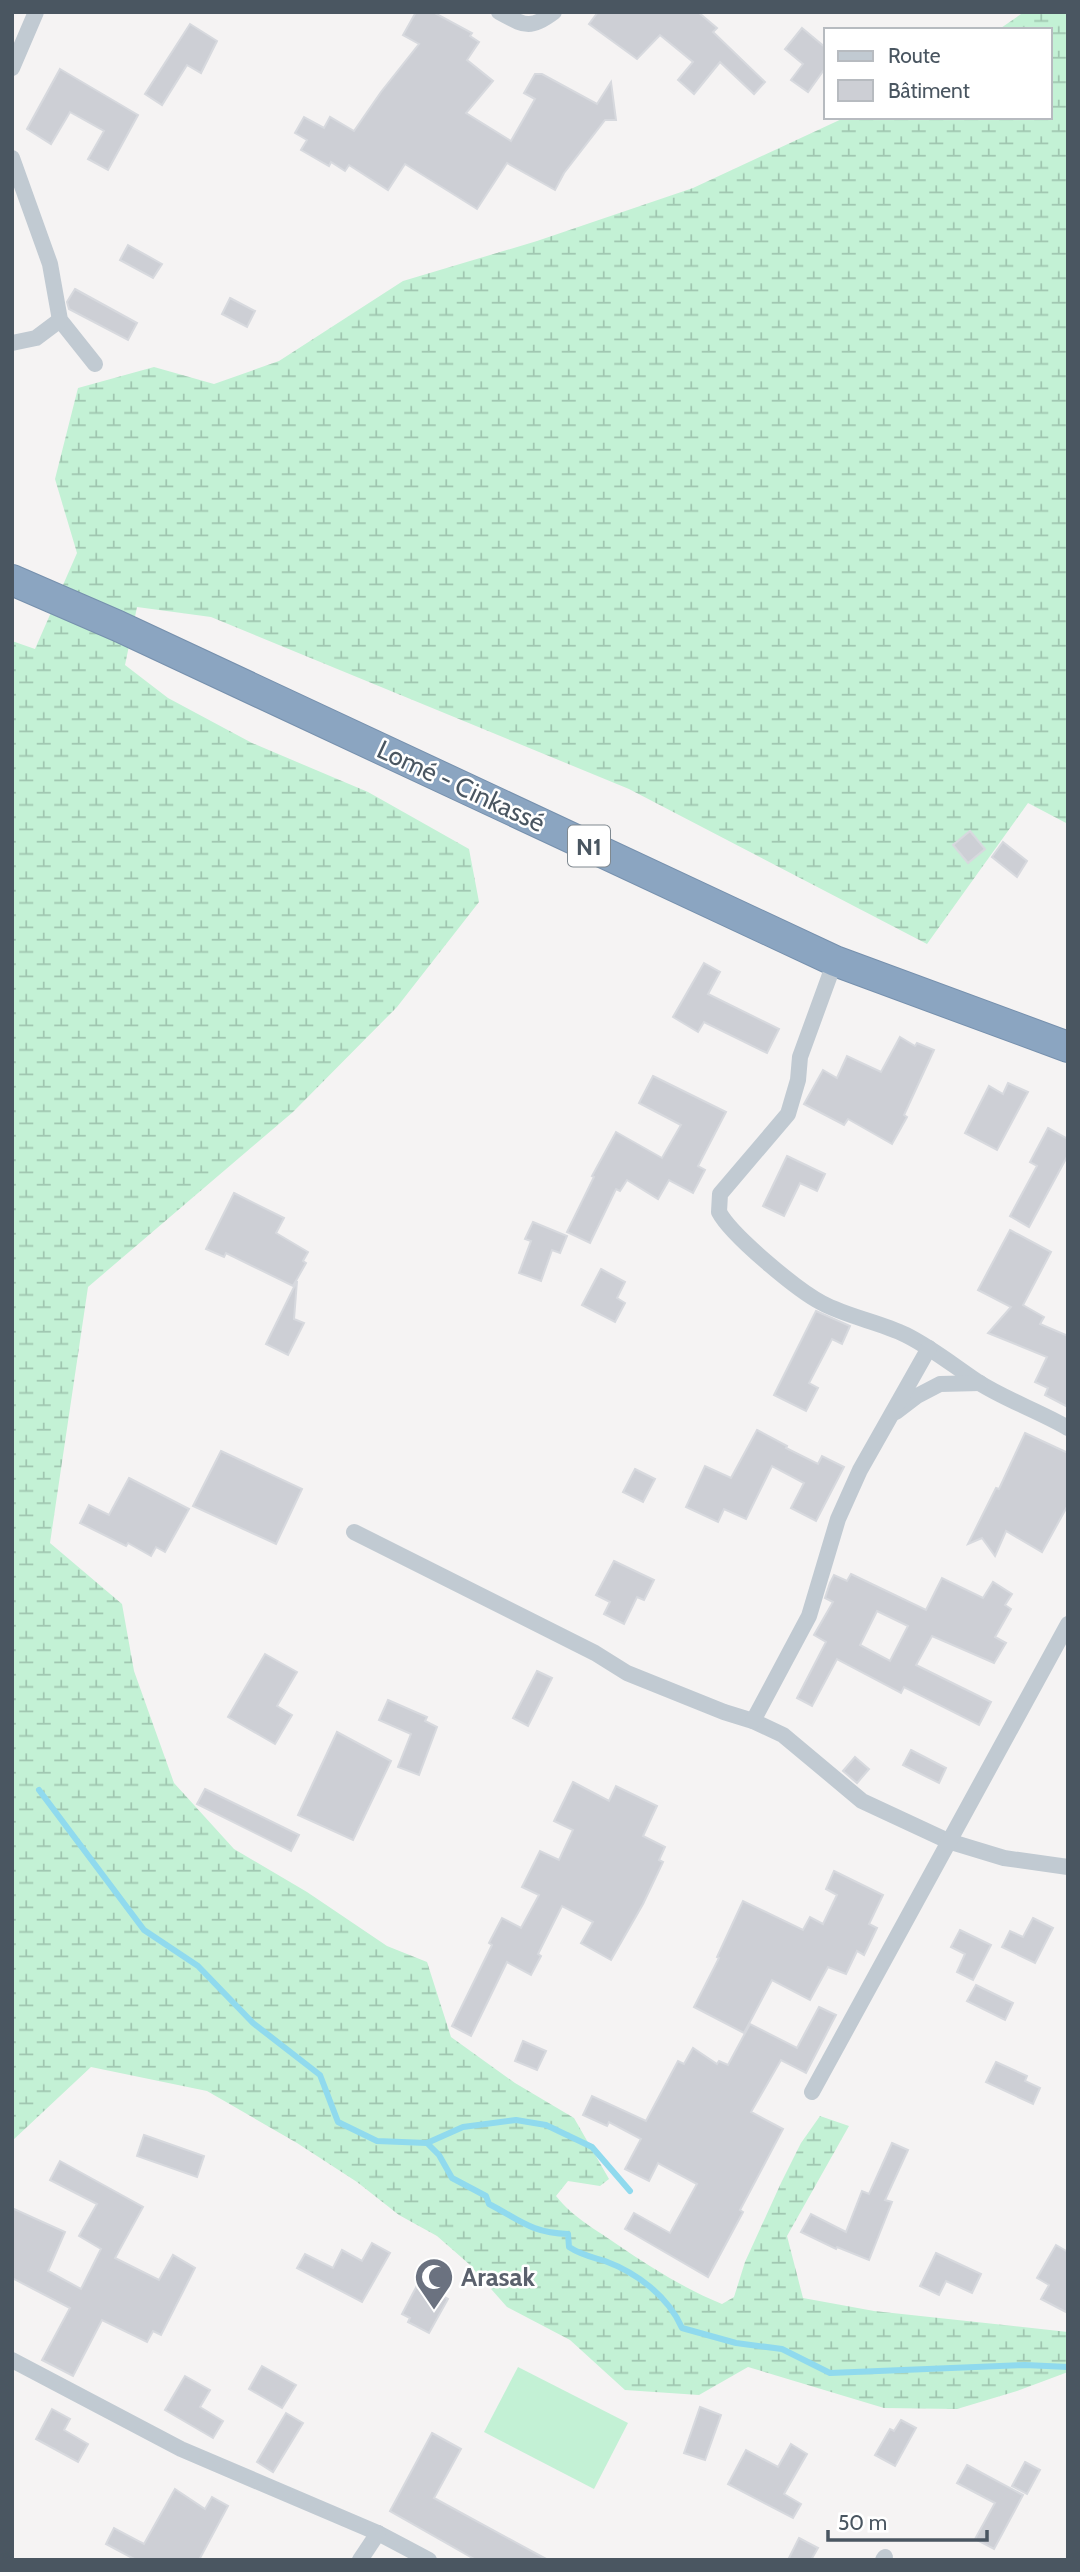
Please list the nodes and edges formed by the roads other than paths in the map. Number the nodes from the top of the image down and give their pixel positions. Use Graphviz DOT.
graph roads {
  1 [pos="36,12"];
  2 [pos="499,12"];
  3 [pos="554,12"];
  4 [pos="12,68"];
  5 [pos="12,158"];
  6 [pos="60,320"];
  7 [pos="12,343"];
  8 [pos="95,364"];
  9 [pos="12,580"];
  10 [pos="835,961"];
  11 [pos="1067,1051"];
  12 [pos="929,1348"];
  13 [pos="980,1383"];
  14 [pos="889,1417"];
  15 [pos="1068,1428"];
  16 [pos="354,1532"];
  17 [pos="1068,1624"];
  18 [pos="753,1721"];
  19 [pos="947,1841"];
  20 [pos="1068,1867"];
  21 [pos="812,2092"];
  22 [pos="12,2360"];
  23 [pos="378,2533"];
  24 [pos="360,2560"];
  25 [pos="429,2560"];
  1 -- 4 [label="street"];
  2 -- 3 [label="street"];
  5 -- 6 [label="street"];
  6 -- 7 [label="street"];
  6 -- 8 [label="street"];
  9 -- 10 [label="highway, Lomé - Cinkassé / N1"];
  10 -- 11 [label="highway, Lomé - Cinkassé / N1"];
  10 -- 12 [label="street"];
  12 -- 13 [label="street"];
  12 -- 14 [label="street"];
  13 -- 14 [label="street"];
  13 -- 15 [label="street"];
  14 -- 18 [label="street"];
  16 -- 18 [label="street"];
  17 -- 19 [label="street"];
  18 -- 19 [label="street"];
  19 -- 20 [label="street"];
  19 -- 21 [label="street"];
  22 -- 23 [label="street"];
  23 -- 24 [label="street"];
  23 -- 25 [label="street"];
}
